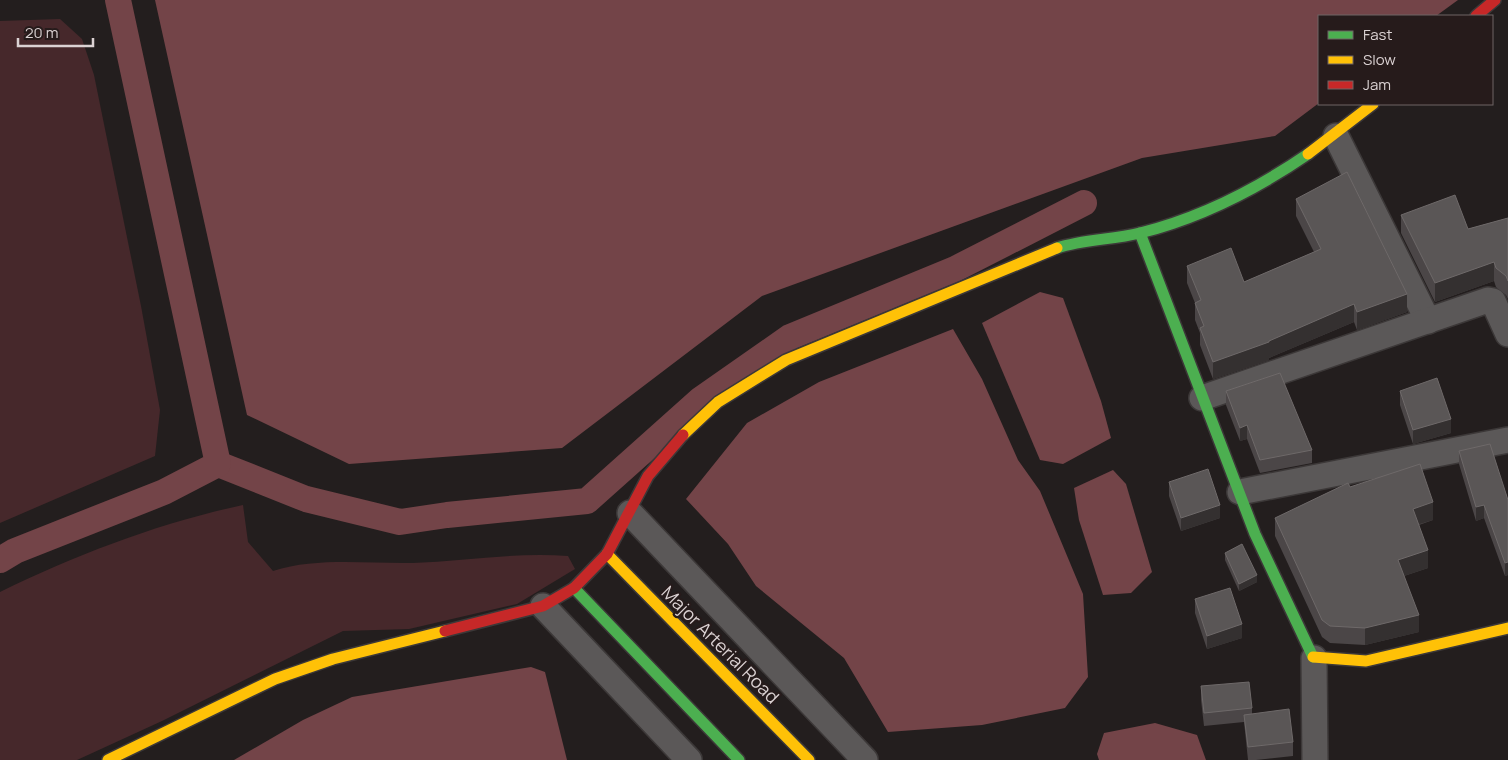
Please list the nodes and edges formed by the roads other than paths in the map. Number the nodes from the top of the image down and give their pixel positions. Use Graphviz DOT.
graph roads {
  1 [pos="1495,0"];
  2 [pos="1477,15"];
  3 [pos="1372,105"];
  4 [pos="1336,136"];
  5 [pos="1140,234"];
  6 [pos="1428,321"];
  7 [pos="1508,335"];
  8 [pos="1202,398"];
  9 [pos="1508,440"];
  10 [pos="1240,492"];
  11 [pos="630,513"];
  12 [pos="607,554"];
  13 [pos="574,588"];
  14 [pos="543,606"];
  15 [pos="1508,628"];
  16 [pos="1314,658"];
  17 [pos="108,760"];
  18 [pos="688,760"];
  19 [pos="738,760"];
  20 [pos="809,760"];
  21 [pos="865,760"];
  22 [pos="1316,760"];
  1 -- 2 [label="street"];
  3 -- 4 [label="street"];
  4 -- 5 [label="street"];
  4 -- 6 [label="street"];
  5 -- 8 [label="street"];
  5 -- 11 [label="street"];
  6 -- 7 [label="street"];
  6 -- 8 [label="street"];
  8 -- 10 [label="street"];
  9 -- 10 [label="street"];
  10 -- 16 [label="street"];
  11 -- 12 [label="street"];
  11 -- 21 [label="street"];
  12 -- 13 [label="street"];
  12 -- 20 [label="street, Major Arterial Road"];
  13 -- 14 [label="street"];
  13 -- 19 [label="street"];
  14 -- 17 [label="street"];
  14 -- 18 [label="street"];
  15 -- 16 [label="street"];
  16 -- 22 [label="street"];
}
